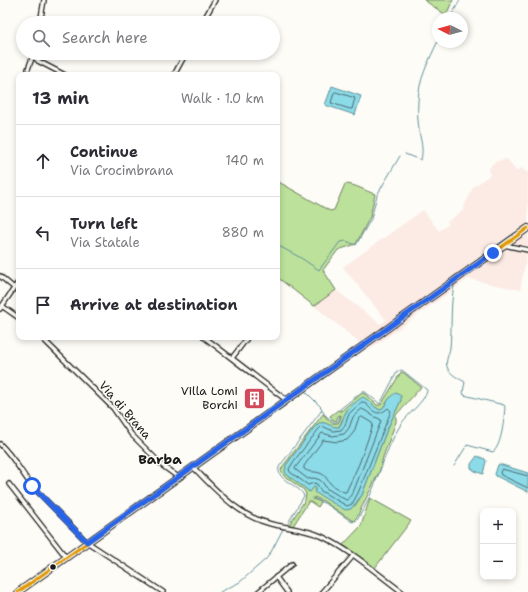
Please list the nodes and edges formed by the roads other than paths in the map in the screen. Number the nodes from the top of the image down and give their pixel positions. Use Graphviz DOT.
graph roads {
  1 [pos="44,0"];
  2 [pos="215,0"];
  3 [pos="41,16"];
  4 [pos="206,16"];
  5 [pos="32,60"];
  6 [pos="37,60"];
  7 [pos="182,60"];
  8 [pos="28,69"];
  9 [pos="59,72"];
  10 [pos="176,72"];
  11 [pos="528,228"];
  12 [pos="504,245"];
  13 [pos="528,250"];
  14 [pos="0,276"];
  15 [pos="16,284"];
  16 [pos="13,287"];
  17 [pos="1,305"];
  18 [pos="16,316"];
  19 [pos="44,340"];
  20 [pos="209,340"];
  21 [pos="246,340"];
  22 [pos="232,358"];
  23 [pos="286,401"];
  24 [pos="0,444"];
  25 [pos="193,466"];
  26 [pos="178,477"];
  27 [pos="9,484"];
  28 [pos="87,542"];
  29 [pos="354,556"];
  30 [pos="66,557"];
  31 [pos="292,564"];
  32 [pos="276,577"];
  33 [pos="18,592"];
  34 [pos="163,592"];
  35 [pos="258,592"];
  36 [pos="287,592"];
  37 [pos="322,592"];
  38 [pos="402,592"];
  1 -- 3 [label="street"];
  2 -- 4 [label="street"];
  5 -- 8 [label="street"];
  6 -- 9 [label="street"];
  7 -- 10 [label="street"];
  11 -- 12 [label="main road"];
  12 -- 13 [label="street"];
  12 -- 23 [label="main road"];
  14 -- 16 [label="street"];
  15 -- 16 [label="street"];
  16 -- 17 [label="street"];
  17 -- 18 [label="street"];
  19 -- 26 [label="street, Via di Brana"];
  20 -- 22 [label="street"];
  21 -- 22 [label="street"];
  22 -- 23 [label="street"];
  23 -- 25 [label="main road"];
  24 -- 28 [label="street"];
  25 -- 26 [label="main road"];
  25 -- 29 [label="street"];
  26 -- 28 [label="main road"];
  27 -- 30 [label="street"];
  28 -- 30 [label="main road"];
  28 -- 34 [label="street"];
  29 -- 37 [label="street"];
  29 -- 38 [label="street"];
  30 -- 33 [label="main road"];
  31 -- 32 [label="street"];
  32 -- 35 [label="street"];
  32 -- 36 [label="street"];
}
